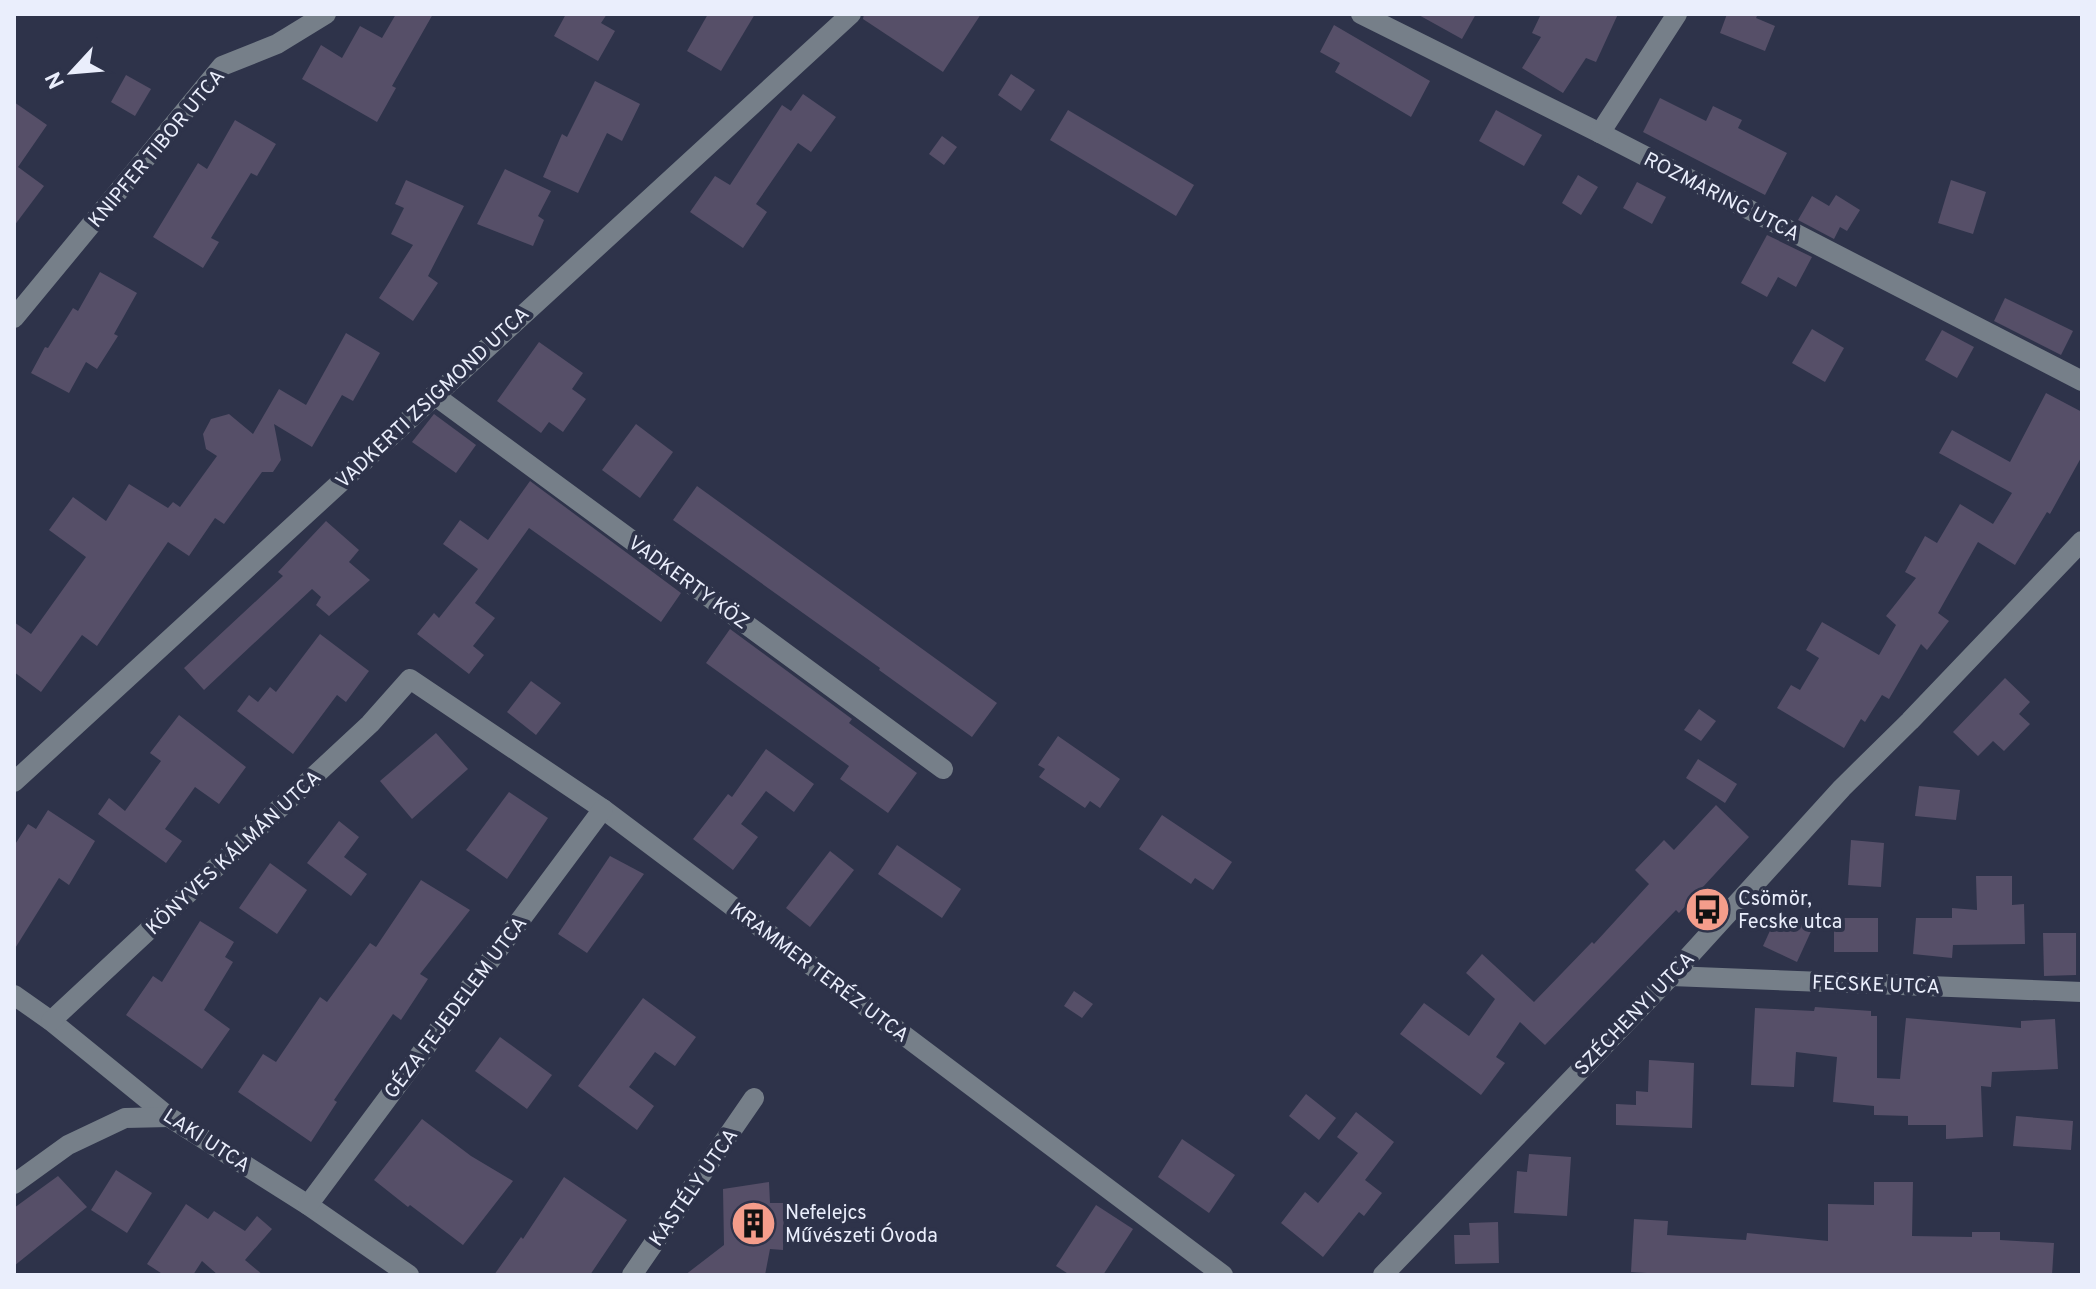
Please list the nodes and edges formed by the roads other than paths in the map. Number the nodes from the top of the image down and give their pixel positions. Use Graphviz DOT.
graph roads {
  1 [pos="326,14"];
  2 [pos="851,14"];
  3 [pos="1361,14"];
  4 [pos="1677,14"];
  5 [pos="1600,133"];
  6 [pos="14,318"];
  7 [pos="2082,381"];
  8 [pos="434,395"];
  9 [pos="2082,541"];
  10 [pos="410,679"];
  11 [pos="943,769"];
  12 [pos="14,782"];
  13 [pos="603,809"];
  14 [pos="1671,976"];
  15 [pos="2082,992"];
  16 [pos="14,995"];
  17 [pos="51,1021"];
  18 [pos="754,1098"];
  19 [pos="169,1117"];
  20 [pos="14,1184"];
  21 [pos="308,1205"];
  22 [pos="409,1275"];
  23 [pos="632,1275"];
  24 [pos="1223,1275"];
  25 [pos="1383,1275"];
  1 -- 6 [label="street, KNIPFER TIBOR UTCA"];
  2 -- 8 [label="street, VADKERTI ZSIGMOND UTCA"];
  3 -- 5 [label="street, ROZMARING UTCA"];
  4 -- 5 [label="street"];
  5 -- 7 [label="street, ROZMARING UTCA"];
  8 -- 11 [label="street, VADKERTY KÖZ"];
  8 -- 12 [label="street, VADKERTI ZSIGMOND UTCA"];
  9 -- 14 [label="street, SZÉCHENYI UTCA"];
  10 -- 13 [label="street, KRAMMER TERÉZ UTCA"];
  10 -- 17 [label="street, KÖNYVES KÁLMÁN UTCA"];
  13 -- 21 [label="street, GÉZA FEJEDELEM UTCA"];
  13 -- 24 [label="street, KRAMMER TERÉZ UTCA"];
  14 -- 15 [label="street, FECSKE UTCA"];
  14 -- 25 [label="street, SZÉCHENYI UTCA"];
  16 -- 17 [label="street, LAKI UTCA"];
  17 -- 19 [label="street, LAKI UTCA"];
  18 -- 23 [label="street, KASTÉLY UTCA"];
  19 -- 20 [label="street"];
  19 -- 21 [label="street, LAKI UTCA"];
  21 -- 22 [label="street, LAKI UTCA"];
}
